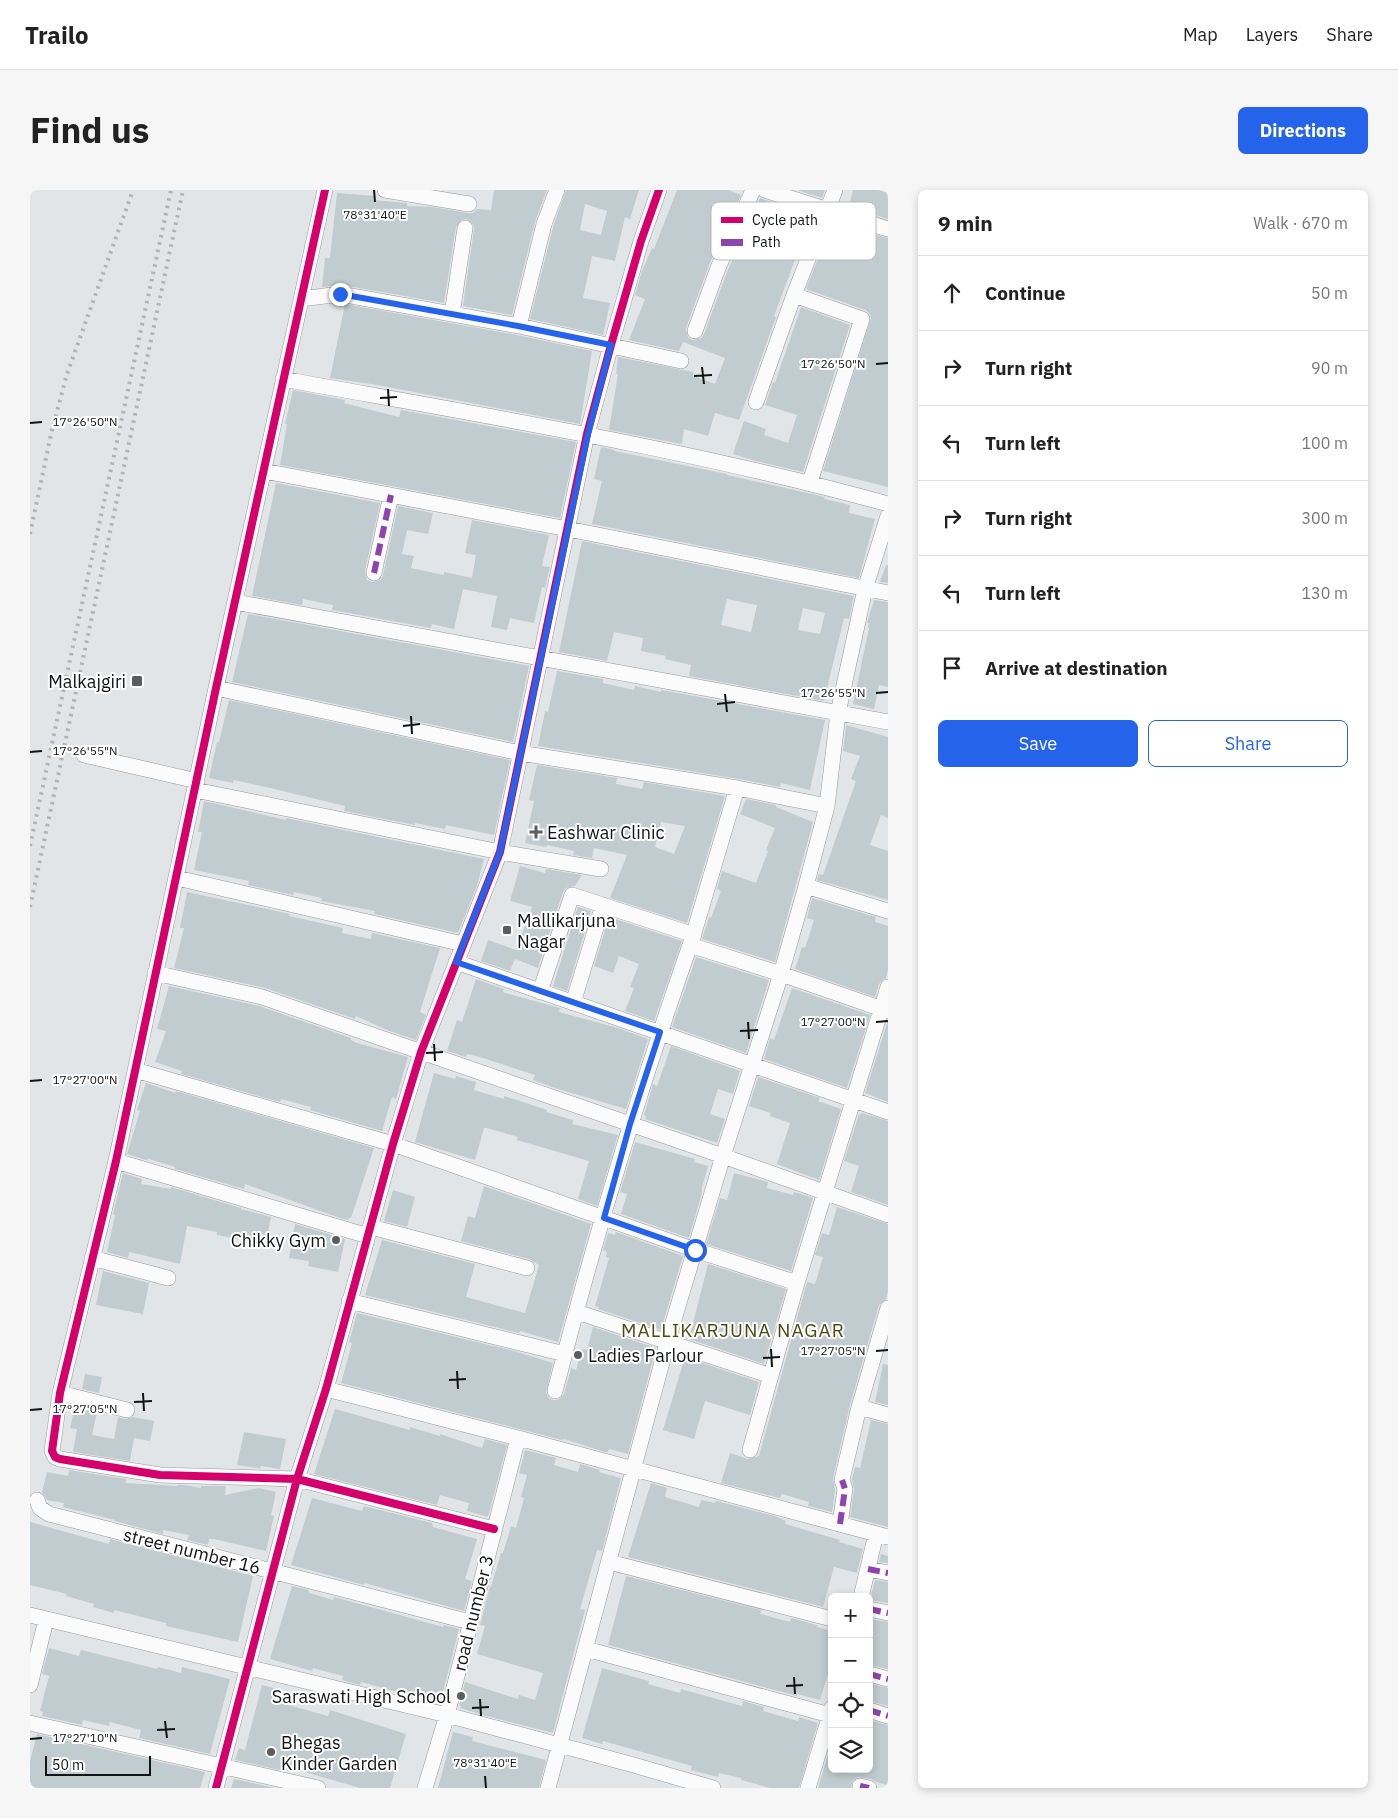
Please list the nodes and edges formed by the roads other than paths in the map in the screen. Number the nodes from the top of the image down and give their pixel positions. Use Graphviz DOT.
graph roads {
  1 [pos="325,190"];
  2 [pos="385,190"];
  3 [pos="557,190"];
  4 [pos="659,190"];
  5 [pos="753,190"];
  6 [pos="765,190"];
  7 [pos="835,190"];
  8 [pos="419,193"];
  9 [pos="748,202"];
  10 [pos="803,202"];
  11 [pos="831,202"];
  12 [pos="469,204"];
  13 [pos="876,225"];
  14 [pos="465,228"];
  15 [pos="888,229"];
  16 [pos="722,260"];
  17 [pos="808,260"];
  18 [pos="794,295"];
  19 [pos="301,299"];
  20 [pos="452,314"];
  21 [pos="518,326"];
  22 [pos="695,331"];
  23 [pos="611,345"];
  24 [pos="681,361"];
  25 [pos="283,379"];
  26 [pos="756,402"];
  27 [pos="588,434"];
  28 [pos="264,470"];
  29 [pos="810,482"];
  30 [pos="391,495"];
  31 [pos="888,504"];
  32 [pos="888,516"];
  33 [pos="568,529"];
  34 [pos="374,574"];
  35 [pos="866,589"];
  36 [pos="888,593"];
  37 [pos="235,602"];
  38 [pos="541,658"];
  39 [pos="216,688"];
  40 [pos="838,713"];
  41 [pos="888,722"];
  42 [pos="520,753"];
  43 [pos="84,755"];
  44 [pos="196,786"];
  45 [pos="737,788"];
  46 [pos="827,806"];
  47 [pos="500,852"];
  48 [pos="601,869"];
  49 [pos="177,878"];
  50 [pos="806,886"];
  51 [pos="603,905"];
  52 [pos="888,911"];
  53 [pos="692,940"];
  54 [pos="463,944"];
  55 [pos="456,962"];
  56 [pos="155,973"];
  57 [pos="781,974"];
  58 [pos="888,987"];
  59 [pos="540,992"];
  60 [pos="573,1003"];
  61 [pos="884,1010"];
  62 [pos="660,1032"];
  63 [pos="421,1052"];
  64 [pos="752,1065"];
  65 [pos="135,1070"];
  66 [pos="853,1100"];
  67 [pos="888,1112"];
  68 [pos="630,1124"];
  69 [pos="393,1144"];
  70 [pos="723,1156"];
  71 [pos="116,1161"];
  72 [pos="825,1193"];
  73 [pos="888,1215"];
  74 [pos="604,1218"];
  75 [pos="370,1231"];
  76 [pos="695,1250"];
  77 [pos="92,1258"];
  78 [pos="527,1268"];
  79 [pos="168,1278"];
  80 [pos="797,1283"];
  81 [pos="349,1302"];
  82 [pos="577,1312"];
  83 [pos="887,1314"];
  84 [pos="668,1342"];
  85 [pos="565,1354"];
  86 [pos="771,1376"];
  87 [pos="326,1389"];
  88 [pos="556,1391"];
  89 [pos="60,1393"];
  90 [pos="858,1407"];
  91 [pos="127,1410"];
  92 [pos="888,1415"];
  93 [pos="518,1438"];
  94 [pos="750,1450"];
  95 [pos="634,1469"];
  96 [pos="298,1479"];
  97 [pos="37,1500"];
  98 [pos="840,1524"];
  99 [pos="494,1529"];
  100 [pos="882,1536"];
  101 [pos="609,1562"];
  102 [pos="868,1569"];
  103 [pos="273,1571"];
  104 [pos="888,1573"];
  105 [pos="862,1593"];
  106 [pos="873,1610"];
  107 [pos="888,1613"];
  108 [pos="30,1615"];
  109 [pos="828,1618"];
  110 [pos="46,1620"];
  111 [pos="470,1622"];
  112 [pos="586,1649"];
  113 [pos="247,1666"];
  114 [pos="873,1675"];
  115 [pos="888,1679"];
  116 [pos="30,1685"];
  117 [pos="828,1710"];
  118 [pos="873,1711"];
  119 [pos="447,1715"];
  120 [pos="888,1716"];
  121 [pos="828,1721"];
  122 [pos="30,1723"];
  123 [pos="560,1745"];
  124 [pos="221,1767"];
  125 [pos="216,1788"];
  126 [pos="318,1788"];
  127 [pos="425,1788"];
  128 [pos="548,1788"];
  129 [pos="713,1788"];
  130 [pos="808,1788"];
  1 -- 19 [label="street"];
  2 -- 8 [label="street"];
  3 -- 21 [label="street"];
  4 -- 23 [label="street"];
  5 -- 9 [label="street"];
  6 -- 10 [label="street"];
  7 -- 11 [label="street"];
  8 -- 12 [label="street"];
  13 -- 15 [label="street"];
  14 -- 20 [label="street"];
  16 -- 22 [label="street"];
  17 -- 18 [label="street"];
  18 -- 26 [label="street"];
  18 -- 29 [label="street"];
  19 -- 20 [label="street"];
  19 -- 25 [label="street"];
  20 -- 21 [label="street"];
  21 -- 23 [label="street"];
  23 -- 24 [label="street"];
  23 -- 27 [label="street"];
  25 -- 27 [label="street"];
  25 -- 28 [label="street"];
  27 -- 29 [label="street"];
  27 -- 33 [label="street"];
  28 -- 30 [label="street"];
  28 -- 37 [label="street"];
  29 -- 31 [label="street"];
  30 -- 33 [label="street"];
  30 -- 34 [label="street"];
  32 -- 35 [label="street"];
  33 -- 35 [label="street"];
  33 -- 38 [label="street"];
  35 -- 36 [label="street"];
  35 -- 40 [label="street"];
  37 -- 38 [label="street"];
  37 -- 39 [label="street"];
  38 -- 40 [label="street"];
  38 -- 42 [label="street"];
  39 -- 42 [label="street"];
  39 -- 44 [label="street"];
  40 -- 41 [label="street"];
  40 -- 46 [label="street"];
  42 -- 45 [label="street"];
  42 -- 47 [label="street"];
  43 -- 44 [label="street"];
  44 -- 47 [label="street"];
  44 -- 49 [label="street"];
  45 -- 46 [label="street"];
  45 -- 53 [label="street"];
  46 -- 50 [label="street"];
  47 -- 48 [label="street"];
  47 -- 54 [label="street"];
  49 -- 54 [label="street"];
  49 -- 56 [label="street"];
  50 -- 52 [label="street"];
  50 -- 57 [label="street"];
  51 -- 53 [label="street"];
  51 -- 59 [label="street"];
  51 -- 60 [label="street"];
  53 -- 57 [label="street"];
  53 -- 62 [label="street"];
  54 -- 55 [label="street"];
  55 -- 59 [label="street"];
  55 -- 63 [label="street"];
  56 -- 63 [label="street"];
  56 -- 65 [label="street"];
  57 -- 61 [label="street"];
  57 -- 64 [label="street"];
  58 -- 61 [label="street"];
  59 -- 60 [label="street"];
  60 -- 62 [label="street"];
  61 -- 66 [label="street"];
  62 -- 64 [label="street"];
  62 -- 68 [label="street"];
  63 -- 68 [label="street"];
  63 -- 69 [label="street"];
  64 -- 66 [label="street"];
  64 -- 70 [label="street"];
  65 -- 69 [label="street"];
  65 -- 71 [label="street"];
  66 -- 67 [label="street"];
  66 -- 72 [label="street"];
  68 -- 70 [label="street"];
  68 -- 74 [label="street"];
  69 -- 74 [label="street"];
  69 -- 75 [label="street"];
  70 -- 72 [label="street"];
  70 -- 76 [label="street"];
  71 -- 75 [label="street"];
  71 -- 77 [label="street"];
  72 -- 73 [label="street"];
  72 -- 80 [label="street"];
  74 -- 76 [label="street"];
  74 -- 82 [label="street"];
  75 -- 78 [label="street"];
  75 -- 81 [label="street"];
  76 -- 80 [label="street"];
  76 -- 84 [label="street"];
  77 -- 79 [label="street"];
  77 -- 89 [label="street"];
  80 -- 86 [label="street"];
  81 -- 85 [label="street"];
  81 -- 87 [label="street"];
  82 -- 84 [label="street"];
  82 -- 85 [label="street"];
  83 -- 90 [label="street"];
  84 -- 86 [label="street"];
  84 -- 95 [label="street"];
  85 -- 88 [label="street"];
  86 -- 94 [label="street"];
  87 -- 93 [label="street"];
  87 -- 96 [label="street"];
  89 -- 91 [label="street"];
  89 -- 96 [label="street"];
  90 -- 92 [label="street"];
  90 -- 98 [label="street"];
  93 -- 95 [label="street"];
  93 -- 99 [label="street, road number 3"];
  95 -- 98 [label="street"];
  95 -- 101 [label="street"];
  96 -- 99 [label="street"];
  96 -- 103 [label="street"];
  97 -- 103 [label="street, street number 16"];
  98 -- 100 [label="street"];
  99 -- 111 [label="street, road number 3"];
  100 -- 102 [label="street"];
  101 -- 109 [label="street"];
  101 -- 112 [label="street"];
  102 -- 104 [label="street"];
  102 -- 105 [label="street"];
  103 -- 111 [label="street, street number 16"];
  103 -- 113 [label="street"];
  106 -- 107 [label="street"];
  108 -- 110 [label="street"];
  110 -- 113 [label="street"];
  110 -- 116 [label="street"];
  111 -- 119 [label="street, road number 3"];
  112 -- 117 [label="street"];
  112 -- 123 [label="street"];
  113 -- 119 [label="street"];
  113 -- 124 [label="street"];
  114 -- 115 [label="street"];
  118 -- 120 [label="street"];
  119 -- 123 [label="street"];
  119 -- 127 [label="street, road number 3"];
  121 -- 130 [label="street"];
  122 -- 124 [label="street"];
  123 -- 128 [label="street"];
  123 -- 129 [label="street"];
  124 -- 125 [label="street"];
  124 -- 126 [label="street"];
}
